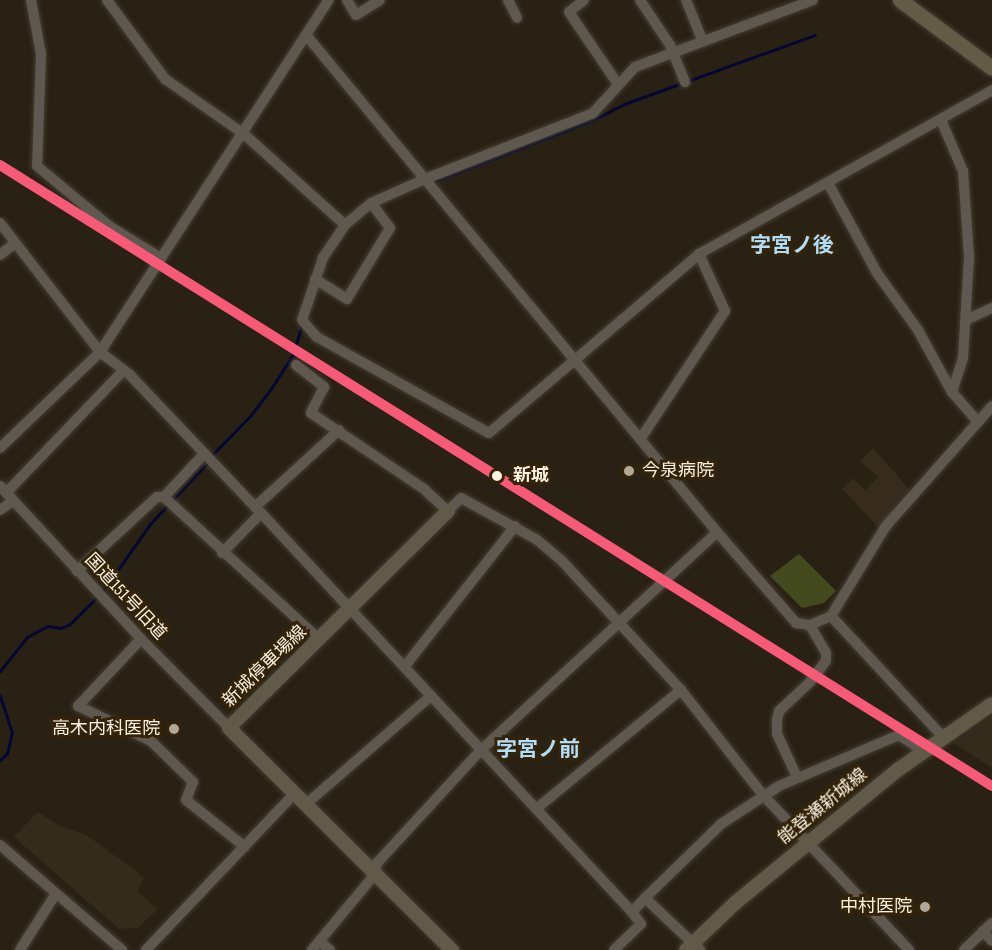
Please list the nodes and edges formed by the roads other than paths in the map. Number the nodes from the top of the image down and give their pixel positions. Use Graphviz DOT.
graph roads {
  1 [pos="31,0"];
  2 [pos="107,0"];
  3 [pos="329,0"];
  4 [pos="347,0"];
  5 [pos="380,0"];
  6 [pos="508,0"];
  7 [pos="584,0"];
  8 [pos="640,0"];
  9 [pos="686,0"];
  10 [pos="813,0"];
  11 [pos="900,0"];
  12 [pos="517,18"];
  13 [pos="307,36"];
  14 [pos="703,42"];
  15 [pos="673,53"];
  16 [pos="992,68"];
  17 [pos="685,82"];
  18 [pos="618,83"];
  19 [pos="992,90"];
  20 [pos="941,120"];
  21 [pos="244,134"];
  22 [pos="428,182"];
  23 [pos="828,183"];
  24 [pos="374,207"];
  25 [pos="0,223"];
  26 [pos="345,225"];
  27 [pos="15,243"];
  28 [pos="699,254"];
  29 [pos="0,255"];
  30 [pos="161,258"];
  31 [pos="318,282"];
  32 [pos="992,308"];
  33 [pos="966,320"];
  34 [pos="100,352"];
  35 [pos="574,359"];
  36 [pos="296,365"];
  37 [pos="122,372"];
  38 [pos="952,392"];
  39 [pos="992,406"];
  40 [pos="978,422"];
  41 [pos="339,430"];
  42 [pos="641,438"];
  43 [pos="0,448"];
  44 [pos="208,458"];
  45 [pos="6,493"];
  46 [pos="167,501"];
  47 [pos="0,510"];
  48 [pos="258,510"];
  49 [pos="448,511"];
  50 [pos="515,526"];
  51 [pos="717,532"];
  52 [pos="222,553"];
  53 [pos="77,571"];
  54 [pos="350,609"];
  55 [pos="831,616"];
  56 [pos="620,621"];
  57 [pos="810,625"];
  58 [pos="141,639"];
  59 [pos="319,639"];
  60 [pos="405,666"];
  61 [pos="681,690"];
  62 [pos="431,696"];
  63 [pos="992,704"];
  64 [pos="229,728"];
  65 [pos="943,737"];
  66 [pos="481,750"];
  67 [pos="924,751"];
  68 [pos="797,777"];
  69 [pos="294,794"];
  70 [pos="763,795"];
  71 [pos="305,805"];
  72 [pos="536,809"];
  73 [pos="807,843"];
  74 [pos="0,845"];
  75 [pos="245,847"];
  76 [pos="375,874"];
  77 [pos="55,895"];
  78 [pos="645,898"];
  79 [pos="632,912"];
  80 [pos="988,927"];
  81 [pos="992,941"];
  82 [pos="316,946"];
  83 [pos="693,948"];
  84 [pos="20,950"];
  85 [pos="122,950"];
  86 [pos="146,950"];
  87 [pos="330,950"];
  88 [pos="452,950"];
  89 [pos="614,950"];
  90 [pos="909,950"];
  91 [pos="964,950"];
  1 -- 30 [label="street"];
  2 -- 21 [label="street"];
  3 -- 13 [label="street"];
  4 -- 5 [label="street"];
  6 -- 12 [label="street"];
  7 -- 18 [label="street"];
  8 -- 15 [label="street"];
  9 -- 14 [label="street"];
  10 -- 14 [label="street"];
  11 -- 16 [label="highway"];
  13 -- 21 [label="street"];
  13 -- 22 [label="street"];
  14 -- 15 [label="street"];
  15 -- 17 [label="street"];
  15 -- 18 [label="street"];
  18 -- 22 [label="street"];
  19 -- 20 [label="street"];
  20 -- 23 [label="street"];
  20 -- 33 [label="street"];
  21 -- 26 [label="street"];
  21 -- 30 [label="street"];
  22 -- 24 [label="street"];
  22 -- 35 [label="street"];
  23 -- 28 [label="street"];
  23 -- 38 [label="street"];
  24 -- 26 [label="street"];
  24 -- 31 [label="street"];
  25 -- 27 [label="street"];
  26 -- 31 [label="street"];
  27 -- 29 [label="street"];
  27 -- 34 [label="street"];
  28 -- 35 [label="street"];
  28 -- 42 [label="street"];
  30 -- 34 [label="street"];
  31 -- 35 [label="street"];
  32 -- 33 [label="street"];
  33 -- 38 [label="street"];
  34 -- 37 [label="street"];
  34 -- 43 [label="street"];
  35 -- 42 [label="street"];
  36 -- 41 [label="street"];
  37 -- 44 [label="street"];
  37 -- 45 [label="street"];
  38 -- 40 [label="street"];
  39 -- 40 [label="street"];
  40 -- 55 [label="street"];
  41 -- 48 [label="street"];
  41 -- 49 [label="street"];
  42 -- 51 [label="street"];
  44 -- 46 [label="street"];
  44 -- 48 [label="street"];
  45 -- 47 [label="street"];
  45 -- 53 [label="street, 国道151号旧道"];
  46 -- 52 [label="street"];
  46 -- 53 [label="street"];
  48 -- 52 [label="street"];
  48 -- 54 [label="street"];
  49 -- 50 [label="street"];
  49 -- 54 [label="main road, 新城停車場線"];
  50 -- 56 [label="street"];
  50 -- 60 [label="street"];
  51 -- 56 [label="street"];
  51 -- 57 [label="street"];
  52 -- 59 [label="street"];
  53 -- 58 [label="street, 国道151号旧道"];
  54 -- 59 [label="main road, 新城停車場線"];
  54 -- 60 [label="street"];
  55 -- 57 [label="street"];
  55 -- 65 [label="street"];
  56 -- 61 [label="street"];
  56 -- 66 [label="street"];
  57 -- 68 [label="street"];
  58 -- 64 [label="street, 国道151号旧道"];
  58 -- 75 [label="street"];
  59 -- 64 [label="main road, 新城停車場線"];
  60 -- 62 [label="street"];
  61 -- 70 [label="street"];
  61 -- 72 [label="street"];
  62 -- 66 [label="street"];
  62 -- 71 [label="street"];
  63 -- 65 [label="main road, 能登瀬新城線"];
  64 -- 69 [label="main road, 新城停車場線"];
  65 -- 67 [label="main road, 能登瀬新城線"];
  66 -- 72 [label="street"];
  66 -- 76 [label="street"];
  67 -- 68 [label="street"];
  67 -- 73 [label="main road, 能登瀬新城線"];
  68 -- 70 [label="street"];
  69 -- 71 [label="main road, 新城停車場線"];
  69 -- 75 [label="street"];
  70 -- 73 [label="street"];
  70 -- 78 [label="street"];
  71 -- 76 [label="main road, 新城停車場線"];
  72 -- 79 [label="street"];
  73 -- 83 [label="main road, 能登瀬新城線"];
  73 -- 90 [label="street"];
  74 -- 77 [label="street"];
  75 -- 86 [label="street"];
  76 -- 82 [label="street"];
  76 -- 88 [label="main road, 新城停車場線"];
  77 -- 84 [label="street"];
  77 -- 85 [label="street"];
  78 -- 79 [label="street"];
  78 -- 83 [label="street"];
  79 -- 89 [label="street"];
  80 -- 81 [label="street"];
  80 -- 91 [label="street"];
  82 -- 87 [label="street"];
}
